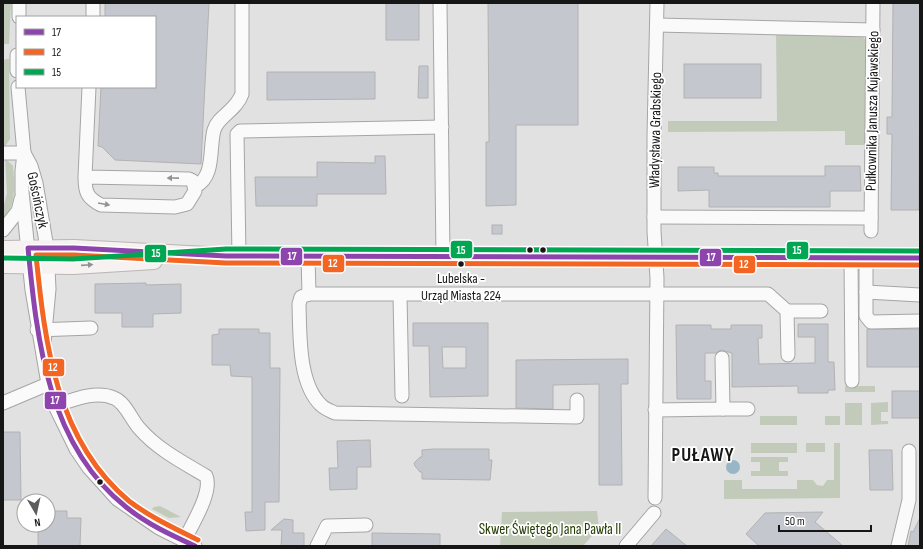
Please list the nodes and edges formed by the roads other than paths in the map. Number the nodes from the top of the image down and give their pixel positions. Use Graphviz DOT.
graph roads {
  1 [pos="19,3"];
  2 [pos="93,3"];
  3 [pos="242,3"];
  4 [pos="440,3"];
  5 [pos="657,3"];
  6 [pos="873,3"];
  7 [pos="19,16"];
  8 [pos="92,16"];
  9 [pos="657,25"];
  10 [pos="873,30"];
  11 [pos="18,88"];
  12 [pos="89,88"];
  13 [pos="442,127"];
  14 [pos="24,152"];
  15 [pos="3,153"];
  16 [pos="85,177"];
  17 [pos="196,186"];
  18 [pos="22,192"];
  19 [pos="654,217"];
  20 [pos="3,230"];
  21 [pos="3,248"];
  22 [pos="28,248"];
  23 [pos="48,248"];
  24 [pos="232,256"];
  25 [pos="308,256"];
  26 [pos="443,256"];
  27 [pos="656,256"];
  28 [pos="859,257"];
  29 [pos="920,258"];
  30 [pos="3,265"];
  31 [pos="30,266"];
  32 [pos="48,266"];
  33 [pos="866,292"];
  34 [pos="309,294"];
  35 [pos="657,294"];
  36 [pos="400,295"];
  37 [pos="920,295"];
  38 [pos="787,311"];
  39 [pos="821,311"];
  40 [pos="920,321"];
  41 [pos="91,328"];
  42 [pos="41,329"];
  43 [pos="788,354"];
  44 [pos="722,358"];
  45 [pos="852,381"];
  46 [pos="48,384"];
  47 [pos="402,396"];
  48 [pos="577,400"];
  49 [pos="3,403"];
  50 [pos="55,406"];
  51 [pos="723,409"];
  52 [pos="748,409"];
  53 [pos="655,410"];
  54 [pos="909,451"];
  55 [pos="655,498"];
  56 [pos="654,513"];
  57 [pos="366,525"];
  58 [pos="189,543"];
  59 [pos="317,546"];
  60 [pos="626,546"];
  61 [pos="898,546"];
  1 -- 7 [label="street"];
  2 -- 8 [label="street"];
  3 -- 17 [label="street"];
  4 -- 13 [label="street"];
  5 -- 9 [label="street, Władysława Grabskiego"];
  6 -- 10 [label="street, Pułkownika Janusza Kujawskiego"];
  9 -- 10 [label="street"];
  9 -- 19 [label="street, Władysława Grabskiego"];
  10 -- 19 [label="street, Pułkownika Janusza Kujawskiego"];
  11 -- 14 [label="street, Gościńczyk"];
  12 -- 16 [label="street"];
  13 -- 24 [label="street"];
  13 -- 26 [label="street"];
  14 -- 15 [label="street"];
  14 -- 18 [label="street, Gościńczyk"];
  14 -- 23 [label="street, Gościńczyk"];
  17 -- 16 [label="street, one-way"];
  16 -- 17 [label="street, one-way"];
  18 -- 20 [label="street, Gościńczyk"];
  18 -- 22 [label="street, Gościńczyk"];
  19 -- 27 [label="street, Władysława Grabskiego"];
  21 -- 22 [label="main road"];
  22 -- 23 [label="main road"];
  22 -- 31 [label="street, Gościńczyk"];
  23 -- 24 [label="main road"];
  23 -- 32 [label="street, Gościńczyk"];
  24 -- 25 [label="main road"];
  32 -- 24 [label="main road, one-way"];
  25 -- 26 [label="main road"];
  25 -- 34 [label="street"];
  26 -- 27 [label="main road"];
  27 -- 28 [label="main road"];
  27 -- 35 [label="street, Władysława Grabskiego"];
  28 -- 29 [label="main road"];
  28 -- 33 [label="street"];
  28 -- 45 [label="street"];
  30 -- 31 [label="main road"];
  31 -- 32 [label="main road"];
  31 -- 42 [label="street, Gościńczyk"];
  32 -- 42 [label="street, Gościńczyk"];
  33 -- 37 [label="street"];
  33 -- 40 [label="street"];
  34 -- 36 [label="street"];
  34 -- 48 [label="street"];
  35 -- 36 [label="street"];
  35 -- 38 [label="street"];
  35 -- 53 [label="street, Władysława Grabskiego"];
  36 -- 47 [label="street"];
  38 -- 39 [label="street"];
  38 -- 43 [label="street"];
  41 -- 42 [label="street"];
  42 -- 46 [label="street"];
  44 -- 51 [label="street"];
  46 -- 49 [label="street"];
  46 -- 50 [label="street"];
  50 -- 58 [label="street"];
  50 -- 58 [label="street"];
  51 -- 52 [label="street"];
  51 -- 53 [label="street"];
  53 -- 55 [label="street, Władysława Grabskiego"];
  54 -- 61 [label="street"];
  56 -- 60 [label="street"];
  57 -- 59 [label="street"];
}
